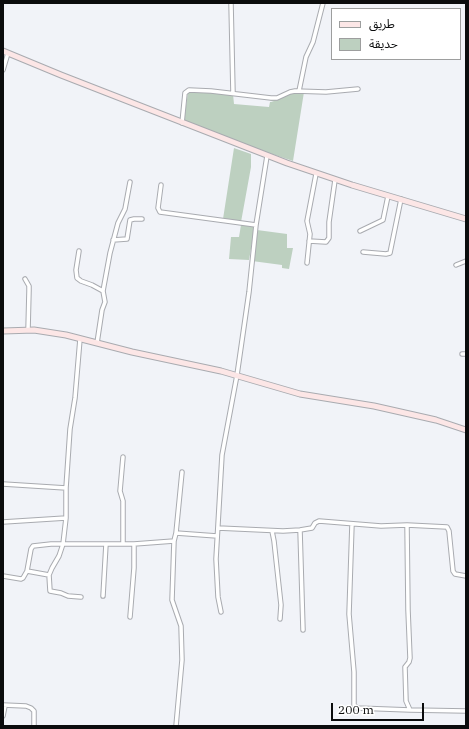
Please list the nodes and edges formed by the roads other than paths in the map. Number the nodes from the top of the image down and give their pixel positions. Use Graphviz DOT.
graph roads {
  1 [pos="231,3"];
  2 [pos="324,3"];
  3 [pos="6,52"];
  4 [pos="3,70"];
  5 [pos="358,89"];
  6 [pos="299,91"];
  7 [pos="233,93"];
  8 [pos="182,123"];
  9 [pos="267,156"];
  10 [pos="316,174"];
  11 [pos="335,180"];
  12 [pos="130,182"];
  13 [pos="161,185"];
  14 [pos="388,196"];
  15 [pos="400,199"];
  16 [pos="466,218"];
  17 [pos="142,219"];
  18 [pos="256,225"];
  19 [pos="360,231"];
  20 [pos="113,240"];
  21 [pos="309,241"];
  22 [pos="79,251"];
  23 [pos="363,252"];
  24 [pos="466,261"];
  25 [pos="307,263"];
  26 [pos="456,265"];
  27 [pos="25,279"];
  28 [pos="103,291"];
  29 [pos="28,330"];
  30 [pos="3,331"];
  31 [pos="80,339"];
  32 [pos="97,343"];
  33 [pos="236,375"];
  34 [pos="466,430"];
  35 [pos="123,457"];
  36 [pos="182,472"];
  37 [pos="3,484"];
  38 [pos="66,488"];
  39 [pos="66,518"];
  40 [pos="3,522"];
  41 [pos="352,524"];
  42 [pos="407,525"];
  43 [pos="218,528"];
  44 [pos="300,530"];
  45 [pos="272,531"];
  46 [pos="176,533"];
  47 [pos="217,536"];
  48 [pos="174,541"];
  49 [pos="63,544"];
  50 [pos="106,544"];
  51 [pos="123,544"];
  52 [pos="134,544"];
  53 [pos="27,571"];
  54 [pos="50,575"];
  55 [pos="3,576"];
  56 [pos="466,576"];
  57 [pos="103,596"];
  58 [pos="81,597"];
  59 [pos="221,612"];
  60 [pos="130,617"];
  61 [pos="280,618"];
  62 [pos="303,630"];
  63 [pos="4,706"];
  64 [pos="410,710"];
  65 [pos="466,712"];
  66 [pos="3,716"];
  67 [pos="34,726"];
  68 [pos="176,726"];
  1 -- 7 [label="street"];
  2 -- 6 [label="street"];
  3 -- 4 [label="street"];
  3 -- 8 [label="street"];
  5 -- 6 [label="street"];
  6 -- 7 [label="street"];
  7 -- 8 [label="street"];
  8 -- 9 [label="street"];
  9 -- 10 [label="street"];
  9 -- 18 [label="street"];
  10 -- 11 [label="street"];
  10 -- 21 [label="street"];
  11 -- 14 [label="street"];
  11 -- 21 [label="street"];
  12 -- 20 [label="street"];
  13 -- 18 [label="street"];
  14 -- 15 [label="street"];
  14 -- 19 [label="street"];
  15 -- 16 [label="street"];
  15 -- 23 [label="street"];
  17 -- 20 [label="street"];
  18 -- 33 [label="street"];
  20 -- 28 [label="street"];
  21 -- 25 [label="street"];
  22 -- 28 [label="street"];
  24 -- 26 [label="street"];
  27 -- 29 [label="street"];
  28 -- 32 [label="street"];
  29 -- 30 [label="street"];
  29 -- 31 [label="street"];
  31 -- 32 [label="street"];
  31 -- 38 [label="street"];
  32 -- 33 [label="street"];
  33 -- 34 [label="street"];
  33 -- 43 [label="street"];
  35 -- 51 [label="street"];
  36 -- 46 [label="street"];
  37 -- 38 [label="street"];
  38 -- 39 [label="street"];
  39 -- 40 [label="street"];
  39 -- 49 [label="street"];
  41 -- 42 [label="street"];
  41 -- 44 [label="street"];
  41 -- 64 [label="street"];
  42 -- 56 [label="street"];
  42 -- 64 [label="street"];
  43 -- 45 [label="street"];
  43 -- 47 [label="street"];
  44 -- 45 [label="street"];
  44 -- 62 [label="street"];
  45 -- 61 [label="street"];
  46 -- 47 [label="street"];
  46 -- 48 [label="street"];
  47 -- 59 [label="street"];
  48 -- 52 [label="street"];
  48 -- 68 [label="street"];
  49 -- 50 [label="street"];
  49 -- 53 [label="street"];
  49 -- 54 [label="street"];
  50 -- 51 [label="street"];
  50 -- 57 [label="street"];
  51 -- 52 [label="street"];
  52 -- 60 [label="street"];
  53 -- 54 [label="street"];
  53 -- 55 [label="street"];
  54 -- 58 [label="street"];
  63 -- 66 [label="street"];
  63 -- 67 [label="street"];
  64 -- 65 [label="street"];
}
